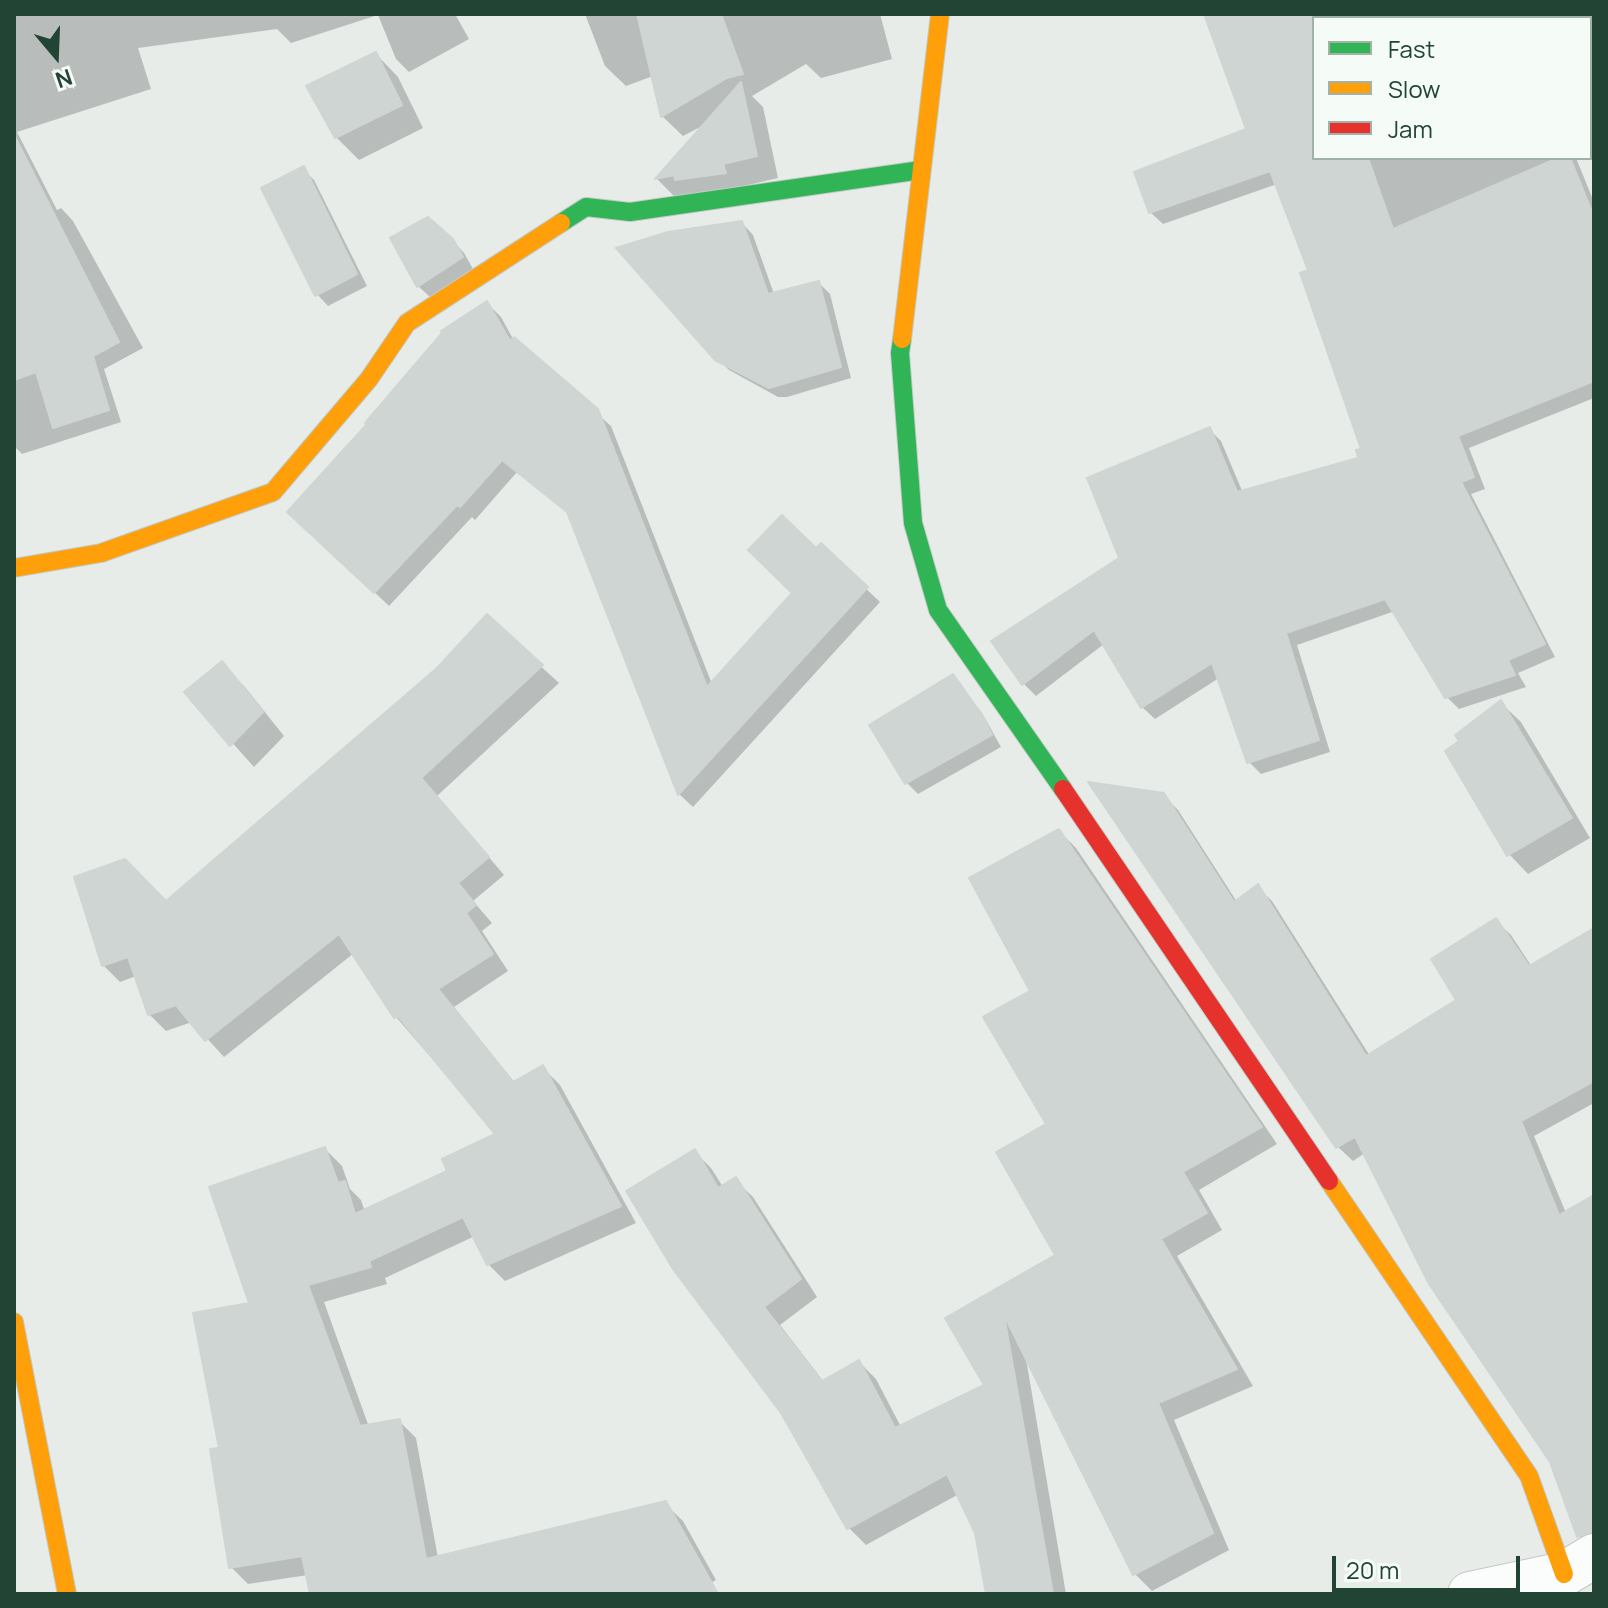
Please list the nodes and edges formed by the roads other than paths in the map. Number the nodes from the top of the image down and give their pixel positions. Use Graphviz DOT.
graph roads {
  1 [pos="940,14"];
  2 [pos="921,170"];
  3 [pos="14,568"];
  4 [pos="14,1322"];
  5 [pos="1579,1565"];
  6 [pos="67,1594"];
  7 [pos="1470,1594"];
  1 -- 2 [label="street"];
  2 -- 3 [label="street"];
  2 -- 5 [label="street"];
  4 -- 6 [label="street"];
  5 -- 7 [label="street"];
}
